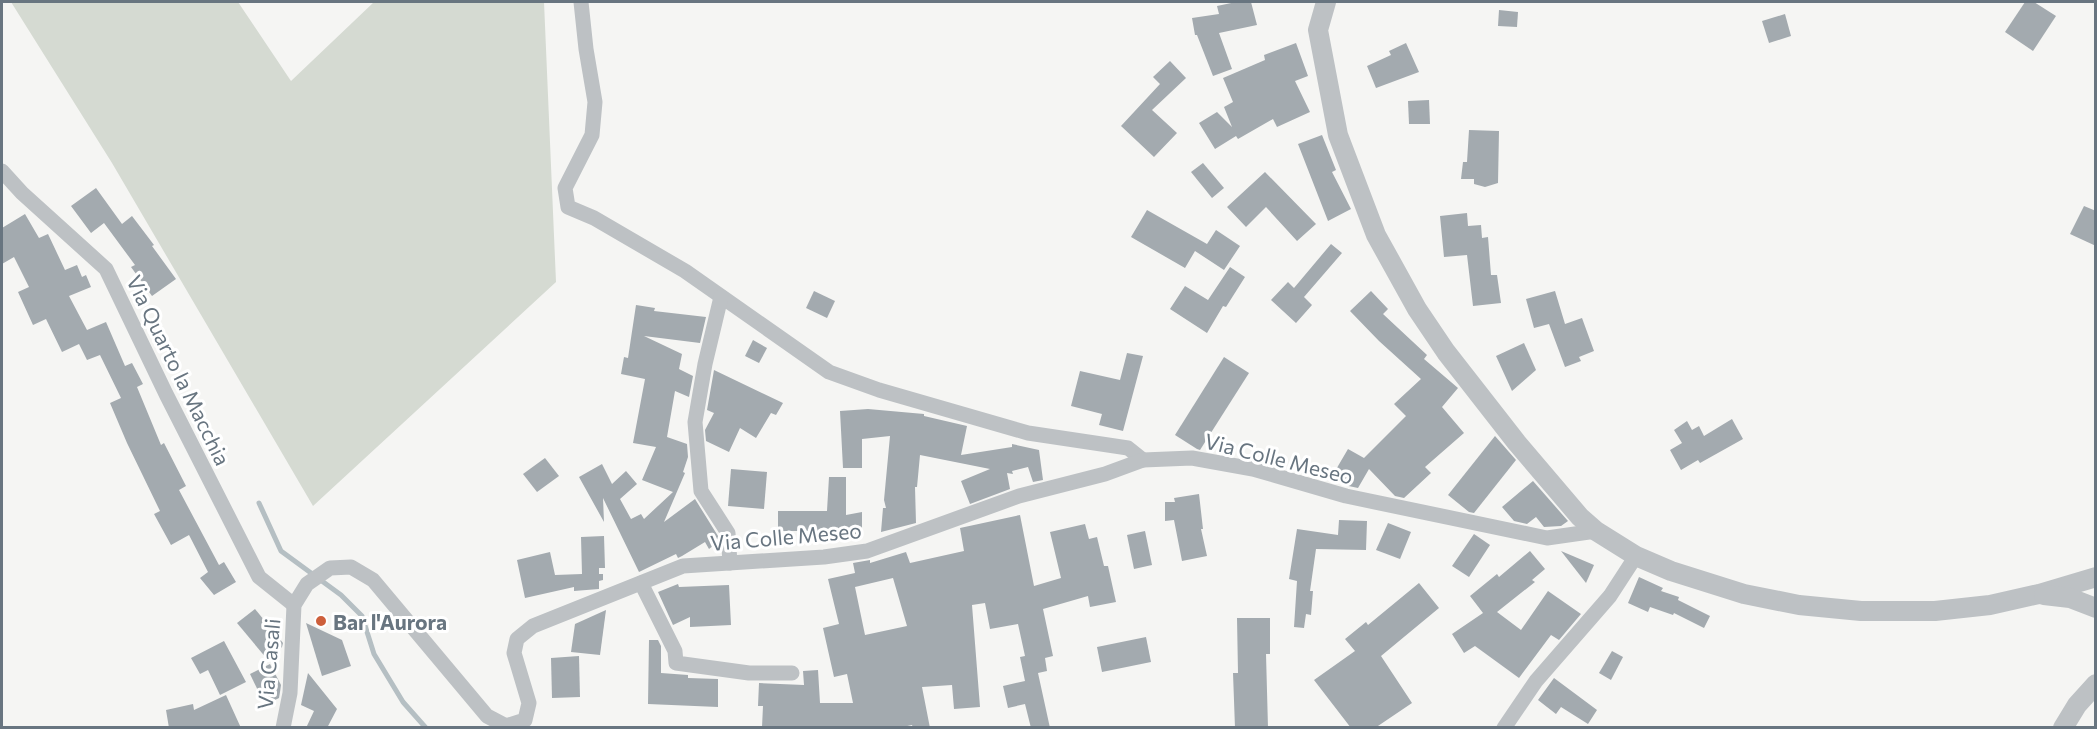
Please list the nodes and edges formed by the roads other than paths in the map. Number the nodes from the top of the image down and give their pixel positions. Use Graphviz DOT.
graph roads {
  1 [pos="581,2"];
  2 [pos="1325,2"];
  3 [pos="2,171"];
  4 [pos="721,297"];
  5 [pos="1143,460"];
  6 [pos="1596,531"];
  7 [pos="1635,556"];
  8 [pos="730,563"];
  9 [pos="2096,577"];
  10 [pos="641,583"];
  11 [pos="2038,594"];
  12 [pos="294,605"];
  13 [pos="2096,608"];
  14 [pos="792,673"];
  15 [pos="2096,684"];
  16 [pos="283,728"];
  17 [pos="1504,728"];
  18 [pos="2063,728"];
  1 -- 4 [label="street"];
  2 -- 6 [label="street"];
  3 -- 12 [label="street, Via Quarto la Macchia"];
  4 -- 5 [label="street"];
  4 -- 8 [label="street"];
  5 -- 6 [label="street, Via Colle Meseo"];
  5 -- 8 [label="street, Via Colle Meseo"];
  6 -- 7 [label="street"];
  7 -- 11 [label="street"];
  7 -- 17 [label="street"];
  8 -- 10 [label="street, Via Colle Meseo"];
  9 -- 11 [label="street"];
  10 -- 12 [label="street, Via Colle Meseo"];
  10 -- 14 [label="street"];
  11 -- 13 [label="street"];
  12 -- 16 [label="street, Via Casali"];
  15 -- 18 [label="street"];
}
